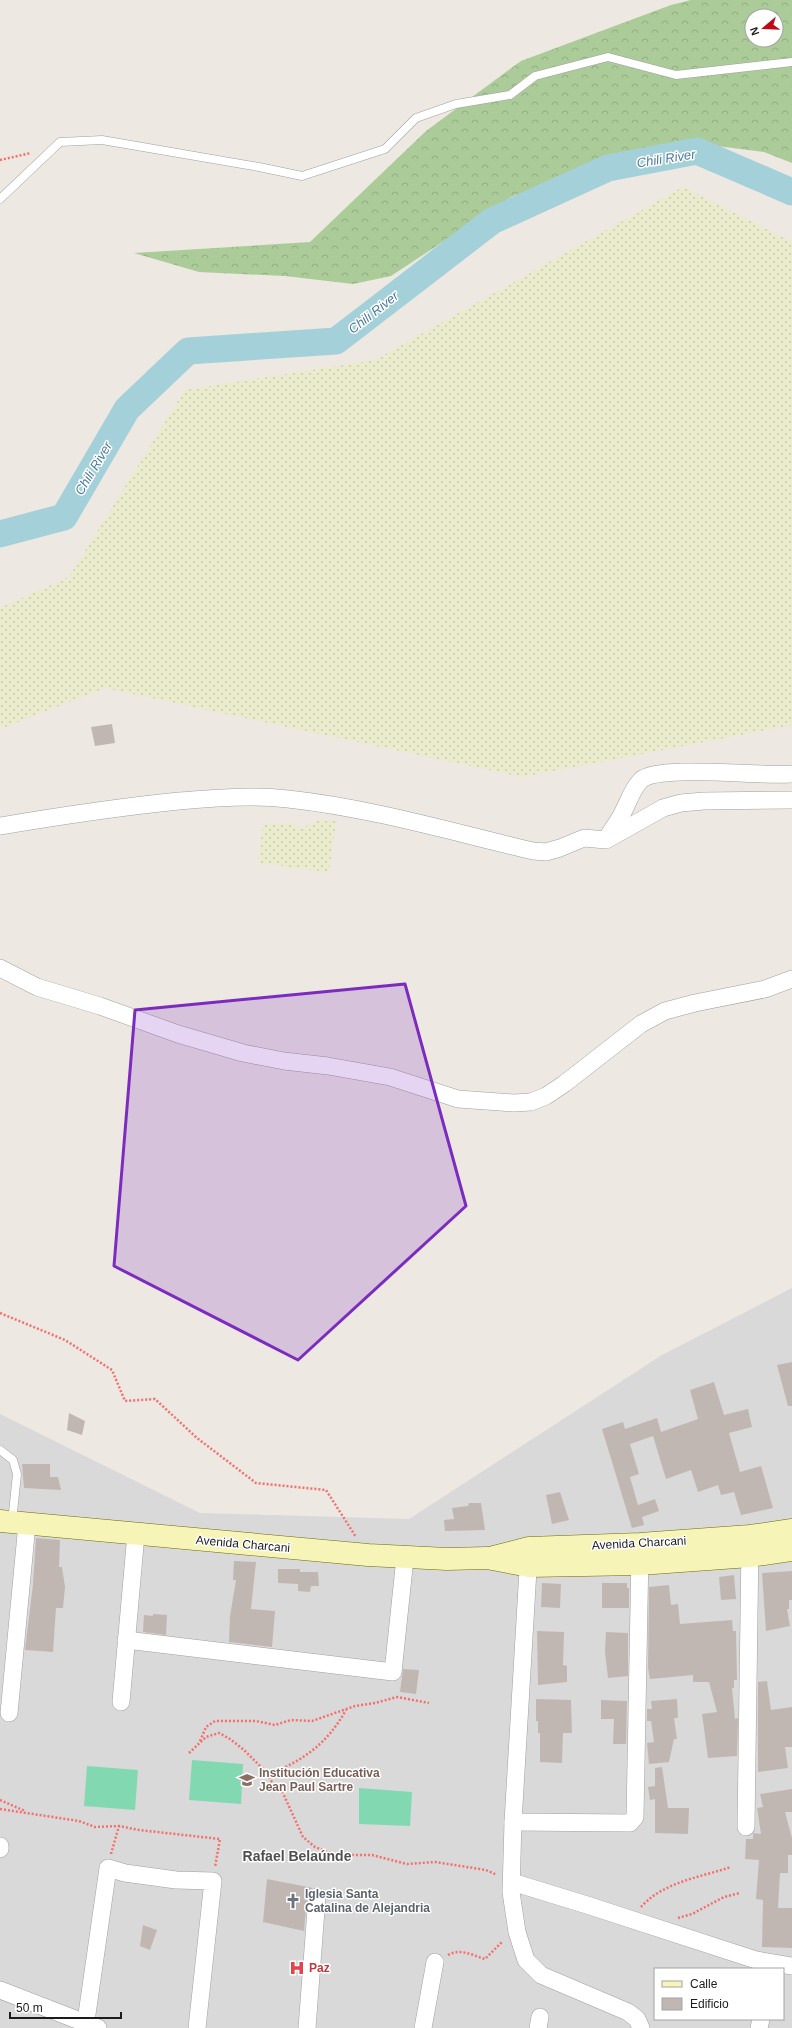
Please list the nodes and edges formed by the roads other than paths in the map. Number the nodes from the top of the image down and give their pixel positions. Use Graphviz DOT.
graph roads {
  1 [pos="792,62"];
  2 [pos="0,199"];
  3 [pos="792,774"];
  4 [pos="792,800"];
  5 [pos="0,826"];
  6 [pos="606,840"];
  7 [pos="0,968"];
  8 [pos="792,979"];
  9 [pos="0,1450"];
  10 [pos="13,1523"];
  11 [pos="792,1530"];
  12 [pos="136,1534"];
  13 [pos="750,1546"];
  14 [pos="792,1550"];
  15 [pos="640,1554"];
  16 [pos="529,1557"];
  17 [pos="405,1558"];
  18 [pos="126,1640"];
  19 [pos="121,1702"];
  20 [pos="9,1712"];
  21 [pos="514,1822"];
  22 [pos="746,1827"];
  23 [pos="512,1882"];
  24 [pos="317,1897"];
  25 [pos="435,1962"];
  26 [pos="792,1966"];
  27 [pos="0,1990"];
  28 [pos="90,2027"];
  29 [pos="197,2028"];
  30 [pos="307,2028"];
  31 [pos="424,2028"];
  32 [pos="641,2028"];
  1 -- 2 [label="lane"];
  3 -- 6 [label="street"];
  4 -- 6 [label="street"];
  5 -- 6 [label="street"];
  7 -- 8 [label="street"];
  9 -- 10 [label="lane"];
  10 -- 12 [label="main road, Avenida Charcani"];
  10 -- 20 [label="street"];
  11 -- 13 [label="main road, Avenida Charcani"];
  12 -- 17 [label="main road, Avenida Charcani"];
  12 -- 18 [label="street"];
  13 -- 14 [label="main road, Avenida Charcani"];
  13 -- 15 [label="main road, Avenida Charcani"];
  13 -- 22 [label="street"];
  15 -- 16 [label="main road, Avenida Charcani"];
  15 -- 21 [label="street"];
  16 -- 17 [label="main road, Avenida Charcani"];
  16 -- 21 [label="street"];
  17 -- 18 [label="street"];
  18 -- 19 [label="street"];
  21 -- 23 [label="street"];
  23 -- 26 [label="street"];
  23 -- 32 [label="street"];
  24 -- 30 [label="street"];
  25 -- 31 [label="street"];
  27 -- 28 [label="street"];
  28 -- 29 [label="street"];
}
